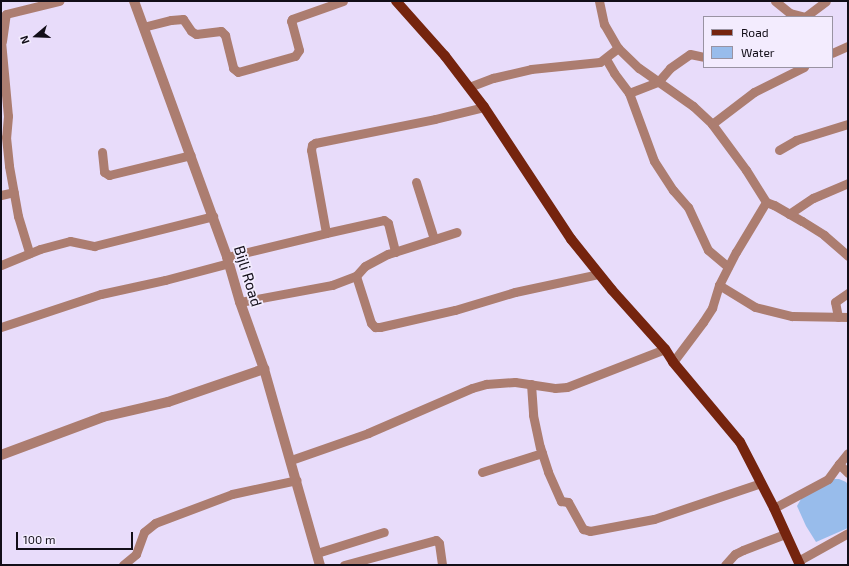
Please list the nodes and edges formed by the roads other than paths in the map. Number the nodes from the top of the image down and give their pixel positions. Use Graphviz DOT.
graph roads {
  1 [pos="58,1"];
  2 [pos="134,1"];
  3 [pos="343,1"];
  4 [pos="396,1"];
  5 [pos="599,1"];
  6 [pos="775,1"];
  7 [pos="826,1"];
  8 [pos="787,15"];
  9 [pos="806,16"];
  10 [pos="143,27"];
  11 [pos="2,41"];
  12 [pos="848,46"];
  13 [pos="618,48"];
  14 [pos="833,53"];
  15 [pos="703,57"];
  16 [pos="606,59"];
  17 [pos="802,68"];
  18 [pos="658,82"];
  19 [pos="469,88"];
  20 [pos="629,93"];
  21 [pos="484,107"];
  22 [pos="712,124"];
  23 [pos="848,124"];
  24 [pos="4,131"];
  25 [pos="779,150"];
  26 [pos="102,152"];
  27 [pos="191,155"];
  28 [pos="416,182"];
  29 [pos="848,183"];
  30 [pos="14,192"];
  31 [pos="1,195"];
  32 [pos="766,202"];
  33 [pos="789,214"];
  34 [pos="213,216"];
  35 [pos="457,232"];
  36 [pos="326,233"];
  37 [pos="434,240"];
  38 [pos="395,252"];
  39 [pos="29,253"];
  40 [pos="848,256"];
  41 [pos="228,260"];
  42 [pos="1,265"];
  43 [pos="728,267"];
  44 [pos="598,274"];
  45 [pos="356,276"];
  46 [pos="719,285"];
  47 [pos="848,293"];
  48 [pos="240,302"];
  49 [pos="838,317"];
  50 [pos="848,317"];
  51 [pos="1,327"];
  52 [pos="665,349"];
  53 [pos="673,362"];
  54 [pos="264,369"];
  55 [pos="531,384"];
  56 [pos="848,453"];
  57 [pos="542,454"];
  58 [pos="1,455"];
  59 [pos="291,460"];
  60 [pos="839,464"];
  61 [pos="482,472"];
  62 [pos="848,473"];
  63 [pos="297,480"];
  64 [pos="761,483"];
  65 [pos="774,508"];
  66 [pos="384,532"];
  67 [pos="848,533"];
  68 [pos="785,534"];
  69 [pos="316,553"];
  70 [pos="799,563"];
  71 [pos="123,565"];
  72 [pos="320,565"];
  73 [pos="344,565"];
  74 [pos="442,565"];
  75 [pos="725,565"];
  1 -- 11 [label="street"];
  2 -- 10 [label="street, Bijli Road"];
  3 -- 10 [label="street"];
  4 -- 19 [label="main road"];
  5 -- 13 [label="street"];
  6 -- 8 [label="street"];
  7 -- 9 [label="street"];
  10 -- 27 [label="street, Bijli Road"];
  11 -- 24 [label="street"];
  12 -- 14 [label="street"];
  13 -- 16 [label="street"];
  13 -- 18 [label="street"];
  15 -- 18 [label="street"];
  16 -- 19 [label="street"];
  16 -- 20 [label="street"];
  17 -- 22 [label="street"];
  18 -- 20 [label="street"];
  18 -- 22 [label="street"];
  19 -- 21 [label="main road"];
  20 -- 43 [label="street"];
  21 -- 36 [label="street"];
  21 -- 44 [label="main road"];
  22 -- 32 [label="street"];
  23 -- 25 [label="street"];
  24 -- 30 [label="street"];
  26 -- 27 [label="street"];
  27 -- 34 [label="street, Bijli Road"];
  28 -- 37 [label="street"];
  29 -- 33 [label="street"];
  30 -- 31 [label="street"];
  30 -- 39 [label="street"];
  32 -- 33 [label="street"];
  32 -- 43 [label="street"];
  33 -- 40 [label="street"];
  34 -- 39 [label="street"];
  34 -- 41 [label="street, Bijli Road"];
  35 -- 37 [label="street"];
  36 -- 38 [label="street"];
  36 -- 41 [label="street"];
  37 -- 38 [label="street"];
  38 -- 45 [label="street"];
  39 -- 42 [label="street"];
  41 -- 48 [label="street, Bijli Road"];
  41 -- 51 [label="street"];
  43 -- 46 [label="street"];
  44 -- 45 [label="street"];
  44 -- 52 [label="main road"];
  45 -- 48 [label="street"];
  46 -- 49 [label="street"];
  46 -- 53 [label="street"];
  47 -- 49 [label="street"];
  48 -- 54 [label="street, Bijli Road"];
  49 -- 50 [label="street"];
  52 -- 53 [label="main road"];
  52 -- 55 [label="street"];
  53 -- 64 [label="main road"];
  54 -- 58 [label="street"];
  54 -- 59 [label="street, Bijli Road"];
  55 -- 57 [label="street"];
  55 -- 59 [label="street"];
  56 -- 60 [label="street"];
  57 -- 61 [label="street"];
  57 -- 64 [label="street"];
  59 -- 63 [label="street, Bijli Road"];
  60 -- 62 [label="street"];
  60 -- 65 [label="street"];
  63 -- 69 [label="street, Bijli Road"];
  63 -- 71 [label="street"];
  64 -- 65 [label="main road"];
  65 -- 68 [label="main road"];
  66 -- 69 [label="street"];
  67 -- 70 [label="street"];
  68 -- 70 [label="main road"];
  68 -- 75 [label="street"];
  69 -- 72 [label="street, Bijli Road"];
  73 -- 74 [label="street"];
}
